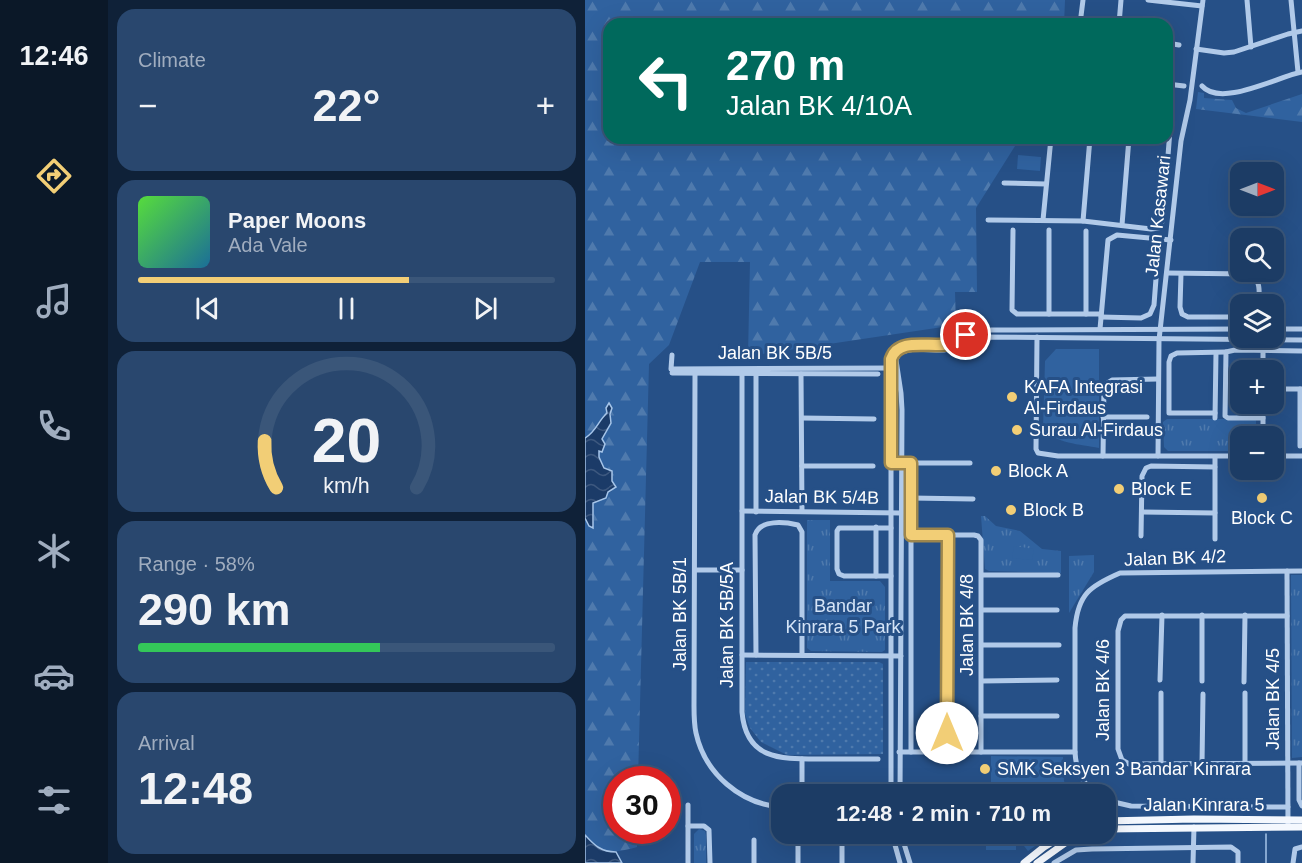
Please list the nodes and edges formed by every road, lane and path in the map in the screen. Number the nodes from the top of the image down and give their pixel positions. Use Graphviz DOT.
graph roads {
  1 [pos="1083,0"];
  2 [pos="1121,0"];
  3 [pos="1148,0"];
  4 [pos="1247,0"];
  5 [pos="1291,0"];
  6 [pos="1202,3"];
  7 [pos="1081,18"];
  8 [pos="1120,18"];
  9 [pos="1302,31"];
  10 [pos="1294,32"];
  11 [pos="1173,44"];
  12 [pos="1179,45"];
  13 [pos="1251,47"];
  14 [pos="1196,49"];
  15 [pos="1300,72"];
  16 [pos="1173,85"];
  17 [pos="1183,86"];
  18 [pos="1202,86"];
  19 [pos="1050,144"];
  20 [pos="1089,144"];
  21 [pos="1129,144"];
  22 [pos="1169,144"];
  23 [pos="1166,174"];
  24 [pos="1177,175"];
  25 [pos="1005,183"];
  26 [pos="1046,184"];
  27 [pos="988,220"];
  28 [pos="1043,220"];
  29 [pos="1083,221"];
  30 [pos="1122,225"];
  31 [pos="1013,230"];
  32 [pos="1049,230"];
  33 [pos="1086,231"];
  34 [pos="1159,240"];
  35 [pos="1171,240"];
  36 [pos="1167,273"];
  37 [pos="1181,274"];
  38 [pos="1259,294"];
  39 [pos="1049,314"];
  40 [pos="1086,314"];
  41 [pos="1101,315"];
  42 [pos="1230,316"];
  43 [pos="1100,329"];
  44 [pos="1161,329"];
  45 [pos="1230,329"];
  46 [pos="1284,329"];
  47 [pos="1302,329"];
  48 [pos="1037,330"];
  49 [pos="1037,339"];
  50 [pos="1159,340"];
  51 [pos="1302,340"];
  52 [pos="1263,350"];
  53 [pos="1302,351"];
  54 [pos="1226,352"];
  55 [pos="1216,353"];
  56 [pos="672,356"];
  57 [pos="1263,360"];
  58 [pos="894,368"];
  59 [pos="672,373"];
  60 [pos="695,373"];
  61 [pos="742,373"];
  62 [pos="756,374"];
  63 [pos="801,374"];
  64 [pos="878,374"];
  65 [pos="1158,379"];
  66 [pos="1284,389"];
  67 [pos="1301,389"];
  68 [pos="1158,413"];
  69 [pos="1169,413"];
  70 [pos="1263,414"];
  71 [pos="1103,417"];
  72 [pos="1147,417"];
  73 [pos="802,418"];
  74 [pos="1263,418"];
  75 [pos="874,419"];
  76 [pos="1263,426"];
  77 [pos="1300,446"];
  78 [pos="1103,456"];
  79 [pos="1158,456"];
  80 [pos="1230,456"];
  81 [pos="1284,456"];
  82 [pos="1302,456"];
  83 [pos="1215,457"];
  84 [pos="891,463"];
  85 [pos="901,463"];
  86 [pos="911,463"];
  87 [pos="971,463"];
  88 [pos="802,466"];
  89 [pos="873,466"];
  90 [pos="1215,467"];
  91 [pos="911,498"];
  92 [pos="973,500"];
  93 [pos="743,511"];
  94 [pos="802,511"];
  95 [pos="756,512"];
  96 [pos="1142,512"];
  97 [pos="890,513"];
  98 [pos="901,513"];
  99 [pos="1215,513"];
  100 [pos="876,527"];
  101 [pos="891,528"];
  102 [pos="911,535"];
  103 [pos="948,535"];
  104 [pos="1141,536"];
  105 [pos="1215,539"];
  106 [pos="695,570"];
  107 [pos="742,570"];
  108 [pos="1287,571"];
  109 [pos="1302,571"];
  110 [pos="982,575"];
  111 [pos="1058,575"];
  112 [pos="876,576"];
  113 [pos="891,576"];
  114 [pos="982,610"];
  115 [pos="1057,610"];
  116 [pos="1162,615"];
  117 [pos="1202,615"];
  118 [pos="1245,615"];
  119 [pos="1287,616"];
  120 [pos="982,645"];
  121 [pos="1059,645"];
  122 [pos="756,655"];
  123 [pos="802,655"];
  124 [pos="742,656"];
  125 [pos="891,656"];
  126 [pos="901,656"];
  127 [pos="1057,680"];
  128 [pos="1160,680"];
  129 [pos="982,681"];
  130 [pos="1202,681"];
  131 [pos="1244,682"];
  132 [pos="1161,693"];
  133 [pos="1245,693"];
  134 [pos="1203,694"];
  135 [pos="981,716"];
  136 [pos="1057,716"];
  137 [pos="891,752"];
  138 [pos="900,752"];
  139 [pos="911,752"];
  140 [pos="947,752"];
  141 [pos="981,752"];
  142 [pos="1074,752"];
  143 [pos="802,759"];
  144 [pos="878,759"];
  145 [pos="1245,763"];
  146 [pos="1288,763"];
  147 [pos="1300,763"];
  148 [pos="1161,764"];
  149 [pos="1202,764"];
  150 [pos="802,784"];
  151 [pos="891,784"];
  152 [pos="900,784"];
  153 [pos="1087,784"];
  154 [pos="1116,804"];
  155 [pos="688,805"];
  156 [pos="771,805"];
  157 [pos="1302,806"];
  158 [pos="1288,807"];
  159 [pos="1194,819"];
  160 [pos="1302,820"];
  161 [pos="1116,821"];
  162 [pos="1288,823"];
  163 [pos="688,826"];
  164 [pos="1302,827"];
  165 [pos="1194,828"];
  166 [pos="1116,829"];
  167 [pos="754,840"];
  168 [pos="798,844"];
  169 [pos="842,844"];
  170 [pos="895,844"];
  171 [pos="904,844"];
  172 [pos="1049,844"];
  173 [pos="1064,844"];
  174 [pos="1194,847"];
  175 [pos="1302,847"];
  176 [pos="689,863"];
  177 [pos="710,863"];
  178 [pos="754,863"];
  179 [pos="798,863"];
  180 [pos="842,863"];
  181 [pos="900,863"];
  182 [pos="909,863"];
  183 [pos="1024,863"];
  184 [pos="1037,863"];
  185 [pos="1054,863"];
  186 [pos="1193,863"];
  187 [pos="1238,863"];
  188 [pos="1293,863"];
  1 -- 7 [label="street"];
  2 -- 8 [label="street"];
  3 -- 6 [label="street"];
  4 -- 13 [label="street"];
  5 -- 10 [label="street"];
  6 -- 14 [label="street, Jalan Kasawari"];
  9 -- 10 [label="street"];
  10 -- 13 [label="street"];
  10 -- 15 [label="street"];
  11 -- 12 [label="street"];
  13 -- 14 [label="street"];
  14 -- 24 [label="street, Jalan Kasawari"];
  15 -- 18 [label="street"];
  16 -- 17 [label="street"];
  19 -- 26 [label="street"];
  20 -- 29 [label="street"];
  21 -- 30 [label="street"];
  22 -- 23 [label="street"];
  23 -- 24 [label="street"];
  23 -- 30 [label="street"];
  24 -- 35 [label="street, Jalan Kasawari"];
  25 -- 26 [label="street"];
  26 -- 28 [label="street"];
  27 -- 28 [label="street"];
  28 -- 29 [label="street"];
  29 -- 30 [label="street"];
  31 -- 39 [label="street"];
  32 -- 39 [label="street"];
  33 -- 40 [label="street"];
  34 -- 35 [label="street"];
  34 -- 41 [label="street"];
  34 -- 41 [label="street"];
  35 -- 36 [label="street, Jalan Kasawari"];
  36 -- 37 [label="street"];
  36 -- 44 [label="street, Jalan Kasawari"];
  37 -- 38 [label="street"];
  37 -- 42 [label="street"];
  39 -- 40 [label="street"];
  40 -- 41 [label="street"];
  41 -- 43 [label="street"];
  43 -- 44 [label="street"];
  43 -- 48 [label="street"];
  44 -- 45 [label="street"];
  44 -- 50 [label="street, Jalan Kasawari"];
  46 -- 47 [label="street"];
  48 -- 49 [label="street"];
  48 -- 58 [label="street"];
  49 -- 50 [label="street"];
  49 -- 58 [label="street"];
  49 -- 78 [label="street"];
  50 -- 51 [label="street"];
  50 -- 65 [label="street, Jalan Kasawari"];
  52 -- 53 [label="street"];
  52 -- 54 [label="street"];
  52 -- 57 [label="street"];
  54 -- 55 [label="street"];
  54 -- 74 [label="street"];
  55 -- 69 [label="street"];
  55 -- 69 [label="street"];
  56 -- 58 [label="street, Jalan BK 5B/5"];
  58 -- 84 [label="street"];
  58 -- 85 [label="street"];
  59 -- 60 [label="street, Jalan BK 5B/5"];
  60 -- 61 [label="street, Jalan BK 5B/5"];
  60 -- 106 [label="street, Jalan BK 5B/1"];
  61 -- 62 [label="street, Jalan BK 5B/5"];
  61 -- 93 [label="street, Jalan BK 5B/5A"];
  62 -- 63 [label="street, Jalan BK 5B/5"];
  62 -- 95 [label="street"];
  63 -- 64 [label="street, Jalan BK 5B/5"];
  63 -- 73 [label="street"];
  65 -- 68 [label="street, Jalan Kasawari"];
  65 -- 71 [label="street"];
  66 -- 67 [label="street"];
  67 -- 77 [label="street"];
  68 -- 69 [label="street"];
  68 -- 79 [label="street, Jalan Kasawari"];
  70 -- 74 [label="street"];
  71 -- 72 [label="street"];
  71 -- 78 [label="street"];
  73 -- 75 [label="street"];
  73 -- 88 [label="street"];
  74 -- 76 [label="street"];
  78 -- 79 [label="street"];
  79 -- 83 [label="street"];
  80 -- 83 [label="street"];
  81 -- 82 [label="street"];
  83 -- 90 [label="street"];
  84 -- 85 [label="street"];
  84 -- 97 [label="street"];
  85 -- 86 [label="street"];
  85 -- 98 [label="street"];
  86 -- 87 [label="street"];
  86 -- 91 [label="street"];
  88 -- 89 [label="street"];
  88 -- 94 [label="street"];
  90 -- 96 [label="street"];
  90 -- 99 [label="street"];
  91 -- 92 [label="street"];
  91 -- 102 [label="street"];
  93 -- 95 [label="street, Jalan BK 5/4B"];
  93 -- 107 [label="street, Jalan BK 5B/5A"];
  94 -- 95 [label="street, Jalan BK 5/4B"];
  94 -- 97 [label="street, Jalan BK 5/4B"];
  96 -- 99 [label="street"];
  96 -- 104 [label="street"];
  97 -- 98 [label="street, Jalan BK 5/4B"];
  97 -- 101 [label="street"];
  98 -- 126 [label="street"];
  99 -- 105 [label="street"];
  100 -- 101 [label="street"];
  100 -- 112 [label="street"];
  100 -- 112 [label="street"];
  101 -- 113 [label="street"];
  102 -- 103 [label="street"];
  102 -- 139 [label="street"];
  103 -- 110 [label="street, Jalan BK 4/8"];
  103 -- 140 [label="street"];
  106 -- 107 [label="street"];
  106 -- 156 [label="street, Jalan BK 5B/1"];
  107 -- 124 [label="street, Jalan BK 5B/5A"];
  108 -- 109 [label="street, Jalan BK 4/2"];
  108 -- 119 [label="street, Jalan BK 4/5"];
  108 -- 142 [label="street, Jalan BK 4/2"];
  110 -- 111 [label="street"];
  110 -- 114 [label="street, Jalan BK 4/8"];
  112 -- 113 [label="street"];
  113 -- 125 [label="street"];
  114 -- 115 [label="street"];
  114 -- 120 [label="street, Jalan BK 4/8"];
  116 -- 117 [label="street, Jalan BK 4/6"];
  116 -- 128 [label="street"];
  116 -- 148 [label="street, Jalan BK 4/6"];
  117 -- 118 [label="street, Jalan BK 4/6"];
  117 -- 130 [label="street"];
  118 -- 119 [label="street, Jalan BK 4/6"];
  118 -- 131 [label="street"];
  119 -- 146 [label="street, Jalan BK 4/5"];
  120 -- 121 [label="street"];
  120 -- 129 [label="street, Jalan BK 4/8"];
  122 -- 123 [label="street"];
  122 -- 123 [label="street"];
  122 -- 124 [label="street"];
  123 -- 125 [label="street"];
  124 -- 143 [label="street, Jalan BK 5B/5A"];
  125 -- 126 [label="street"];
  125 -- 137 [label="street"];
  126 -- 138 [label="street"];
  127 -- 129 [label="street"];
  129 -- 135 [label="street, Jalan BK 4/8"];
  132 -- 148 [label="street"];
  133 -- 145 [label="street"];
  134 -- 149 [label="street"];
  135 -- 136 [label="street"];
  135 -- 141 [label="street, Jalan BK 4/8"];
  137 -- 138 [label="street"];
  137 -- 151 [label="street"];
  138 -- 139 [label="street"];
  138 -- 152 [label="street"];
  139 -- 140 [label="street"];
  140 -- 141 [label="street"];
  141 -- 142 [label="street"];
  142 -- 153 [label="street, Jalan BK 4/2"];
  143 -- 144 [label="street, Jalan BK 5B/5A"];
  143 -- 150 [label="street"];
  145 -- 146 [label="street, Jalan BK 4/6"];
  145 -- 149 [label="street, Jalan BK 4/6"];
  146 -- 147 [label="street, Jalan BK 4/6"];
  146 -- 158 [label="street, Jalan BK 4/5"];
  147 -- 157 [label="street"];
  148 -- 149 [label="street, Jalan BK 4/6"];
  154 -- 158 [label="street"];
  155 -- 163 [label="street"];
  158 -- 162 [label="street, Jalan BK 4/5"];
  159 -- 161 [label="main road, Jalan Kinrara 5"];
  159 -- 162 [label="main road, Jalan Kinrara 5"];
  159 -- 165 [label="street"];
  160 -- 162 [label="main road, Jalan Kinrara 5"];
  162 -- 164 [label="main road, Jalan Kinrara 5"];
  162 -- 165 [label="main road, Jalan Kinrara 5"];
  163 -- 176 [label="street"];
  163 -- 177 [label="street"];
  165 -- 166 [label="main road, Jalan Kinrara 5"];
  165 -- 174 [label="street"];
  167 -- 178 [label="street"];
  168 -- 179 [label="street"];
  169 -- 180 [label="street"];
  170 -- 181 [label="street"];
  171 -- 182 [label="street"];
  172 -- 183 [label="main road"];
  173 -- 184 [label="main road"];
  174 -- 185 [label="street"];
  174 -- 186 [label="street"];
  174 -- 187 [label="street"];
  175 -- 188 [label="street"];
}
